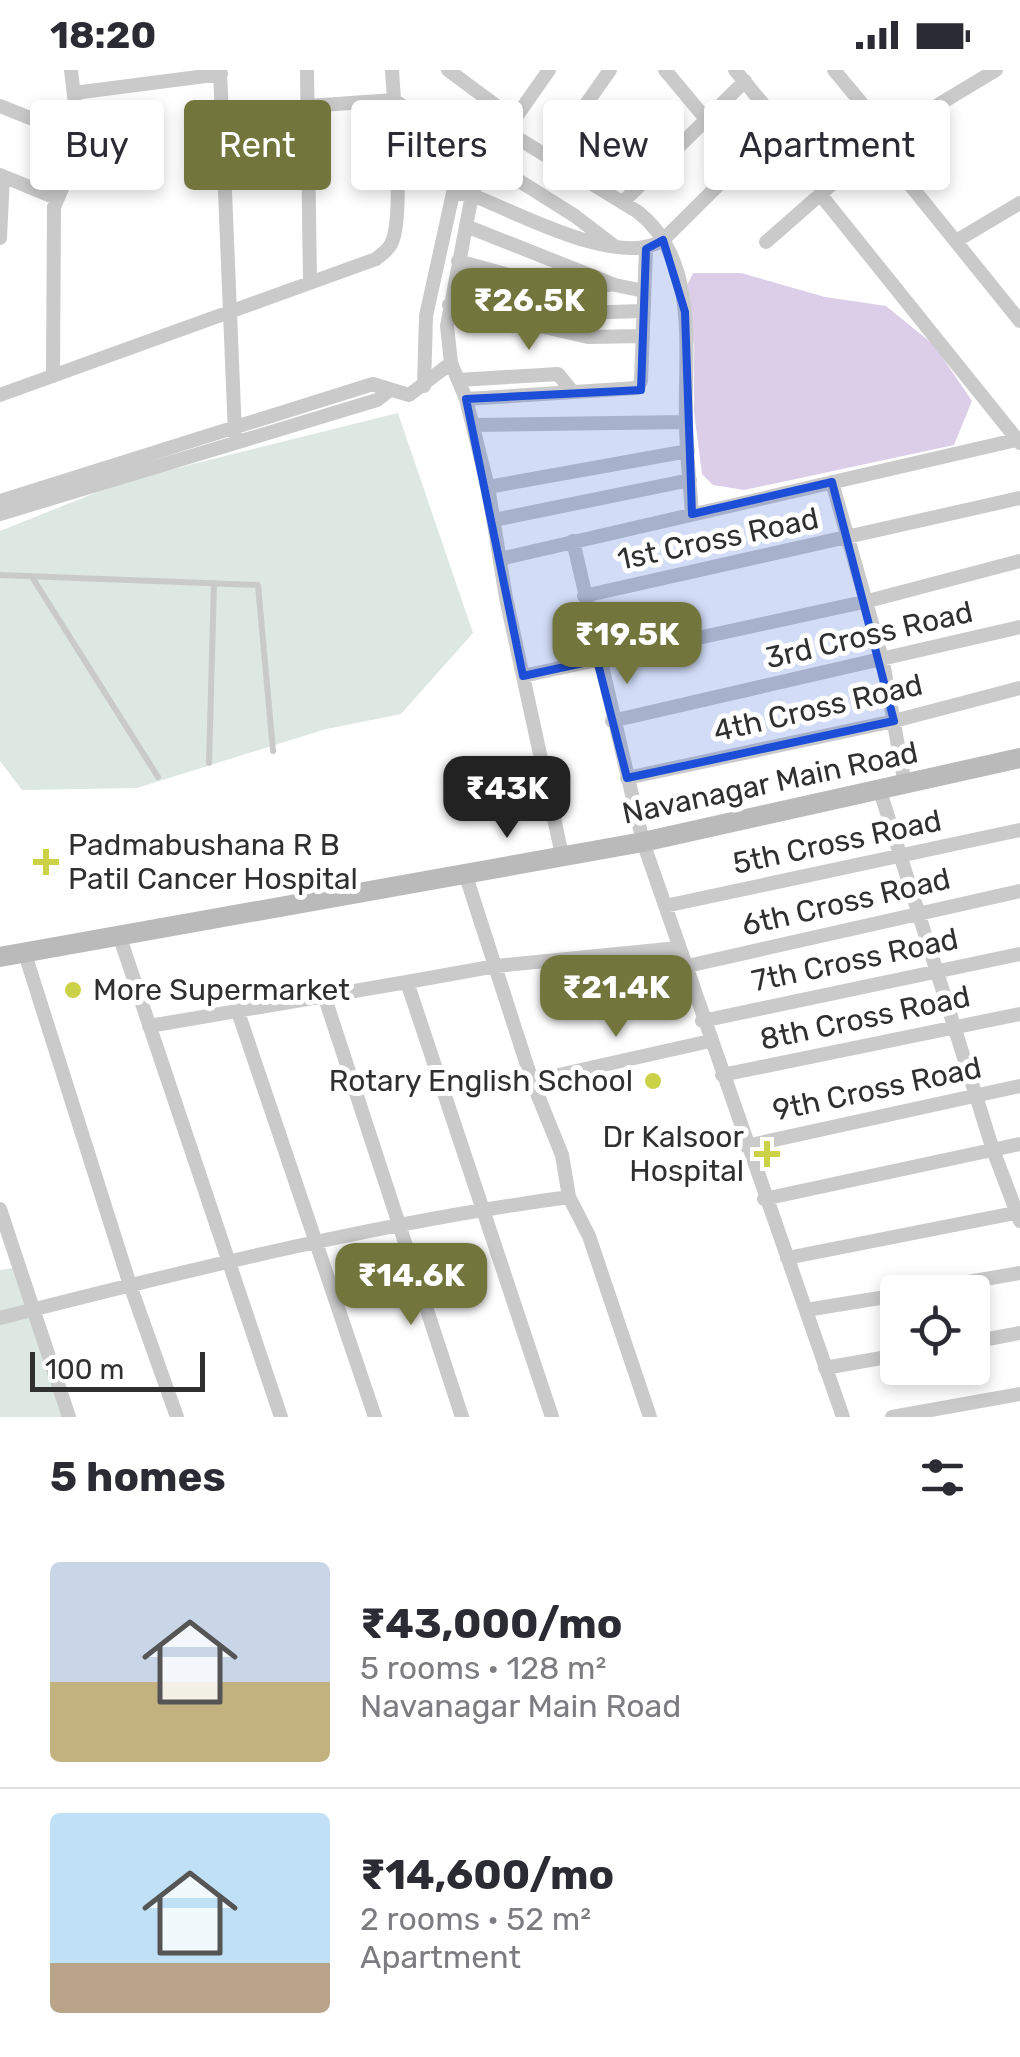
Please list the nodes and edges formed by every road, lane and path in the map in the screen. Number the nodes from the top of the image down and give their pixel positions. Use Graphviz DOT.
graph roads {
  1 [pos="71,70"];
  2 [pos="307,70"];
  3 [pos="392,70"];
  4 [pos="448,70"];
  5 [pos="549,70"];
  6 [pos="610,70"];
  7 [pos="665,70"];
  8 [pos="834,70"];
  9 [pos="996,70"];
  10 [pos="220,72"];
  11 [pos="976,75"];
  12 [pos="740,76"];
  13 [pos="74,93"];
  14 [pos="486,98"];
  15 [pos="75,100"];
  16 [pos="221,100"];
  17 [pos="309,100"];
  18 [pos="394,100"];
  19 [pos="588,100"];
  20 [pos="721,100"];
  21 [pos="760,100"];
  22 [pos="855,100"];
  23 [pos="940,100"];
  24 [pos="0,106"];
  25 [pos="523,107"];
  26 [pos="704,117"];
  27 [pos="30,118"];
  28 [pos="704,121"];
  29 [pos="523,136"];
  30 [pos="684,141"];
  31 [pos="543,152"];
  32 [pos="1,175"];
  33 [pos="523,183"];
  34 [pos="59,190"];
  35 [pos="225,190"];
  36 [pos="310,190"];
  37 [pos="395,190"];
  38 [pos="474,190"];
  39 [pos="603,190"];
  40 [pos="635,190"];
  41 [pos="713,190"];
  42 [pos="823,190"];
  43 [pos="825,190"];
  44 [pos="919,190"];
  45 [pos="472,196"];
  46 [pos="56,198"];
  47 [pos="622,202"];
  48 [pos="1020,203"];
  49 [pos="466,226"];
  50 [pos="0,238"];
  51 [pos="663,240"];
  52 [pos="956,241"];
  53 [pos="766,242"];
  54 [pos="618,249"];
  55 [pos="646,249"];
  56 [pos="458,260"];
  57 [pos="310,282"];
  58 [pos="615,284"];
  59 [pos="644,291"];
  60 [pos="449,305"];
  61 [pos="643,311"];
  62 [pos="230,312"];
  63 [pos="525,320"];
  64 [pos="1020,321"];
  65 [pos="643,336"];
  66 [pos="451,364"];
  67 [pos="54,376"];
  68 [pos="458,380"];
  69 [pos="424,386"];
  70 [pos="571,390"];
  71 [pos="0,395"];
  72 [pos="466,398"];
  73 [pos="686,422"];
  74 [pos="472,425"];
  75 [pos="235,433"];
  76 [pos="1019,440"];
  77 [pos="688,451"];
  78 [pos="690,480"];
  79 [pos="839,480"];
  80 [pos="488,487"];
  81 [pos="1020,498"];
  82 [pos="0,501"];
  83 [pos="0,514"];
  84 [pos="692,514"];
  85 [pos="494,520"];
  86 [pos="855,538"];
  87 [pos="573,541"];
  88 [pos="500,559"];
  89 [pos="1020,561"];
  90 [pos="0,575"];
  91 [pos="32,576"];
  92 [pos="214,582"];
  93 [pos="584,596"];
  94 [pos="875,599"];
  95 [pos="1020,627"];
  96 [pos="892,659"];
  97 [pos="597,660"];
  98 [pos="523,676"];
  99 [pos="1020,688"];
  100 [pos="894,720"];
  101 [pos="612,721"];
  102 [pos="273,752"];
  103 [pos="1020,758"];
  104 [pos="209,762"];
  105 [pos="158,777"];
  106 [pos="626,778"];
  107 [pos="905,785"];
  108 [pos="880,791"];
  109 [pos="1020,830"];
  110 [pos="643,842"];
  111 [pos="562,855"];
  112 [pos="900,857"];
  113 [pos="466,876"];
  114 [pos="1020,891"];
  115 [pos="665,906"];
  116 [pos="918,913"];
  117 [pos="119,936"];
  118 [pos="678,948"];
  119 [pos="26,954"];
  120 [pos="1020,954"];
  121 [pos="0,957"];
  122 [pos="496,966"];
  123 [pos="684,967"];
  124 [pos="938,972"];
  125 [pos="407,982"];
  126 [pos="324,994"];
  127 [pos="237,1010"];
  128 [pos="1020,1014"];
  129 [pos="702,1020"];
  130 [pos="149,1026"];
  131 [pos="956,1028"];
  132 [pos="710,1041"];
  133 [pos="722,1075"];
  134 [pos="532,1081"];
  135 [pos="1020,1086"];
  136 [pos="978,1096"];
  137 [pos="1020,1144"];
  138 [pos="746,1146"];
  139 [pos="993,1150"];
  140 [pos="569,1196"];
  141 [pos="764,1198"];
  142 [pos="0,1209"];
  143 [pos="480,1209"];
  144 [pos="1019,1215"];
  145 [pos="402,1226"];
  146 [pos="314,1242"];
  147 [pos="787,1258"];
  148 [pos="228,1261"];
  149 [pos="1020,1273"];
  150 [pos="990,1278"];
  151 [pos="130,1285"];
  152 [pos="880,1297"];
  153 [pos="33,1310"];
  154 [pos="806,1310"];
  155 [pos="0,1318"];
  156 [pos="1020,1333"];
  157 [pos="990,1339"];
  158 [pos="880,1358"];
  159 [pos="825,1368"];
  160 [pos="1020,1394"];
  161 [pos="69,1417"];
  162 [pos="177,1417"];
  163 [pos="281,1417"];
  164 [pos="375,1417"];
  165 [pos="462,1417"];
  166 [pos="552,1417"];
  167 [pos="650,1417"];
  168 [pos="843,1417"];
  169 [pos="892,1417"];
  1 -- 13 [label="street"];
  2 -- 17 [label="street"];
  3 -- 18 [label="street"];
  4 -- 14 [label="street"];
  5 -- 25 [label="street"];
  6 -- 19 [label="street"];
  7 -- 26 [label="street"];
  8 -- 22 [label="street"];
  9 -- 11 [label="street"];
  10 -- 13 [label="street"];
  10 -- 16 [label="street"];
  11 -- 23 [label="street"];
  12 -- 20 [label="street"];
  12 -- 21 [label="street"];
  13 -- 15 [label="street"];
  24 -- 27 [label="street"];
  28 -- 30 [label="street"];
  29 -- 31 [label="street"];
  32 -- 46 [label="street"];
  32 -- 50 [label="street"];
  33 -- 54 [label="street"];
  34 -- 46 [label="street"];
  35 -- 62 [label="street"];
  36 -- 57 [label="street"];
  37 -- 57 [label="street"];
  38 -- 45 [label="street"];
  39 -- 47 [label="street"];
  40 -- 47 [label="street"];
  41 -- 51 [label="street"];
  42 -- 53 [label="street"];
  43 -- 76 [label="street"];
  44 -- 52 [label="street"];
  45 -- 49 [label="street"];
  45 -- 54 [label="street"];
  45 -- 69 [label="street"];
  46 -- 67 [label="street"];
  47 -- 51 [label="street"];
  48 -- 52 [label="street"];
  49 -- 56 [label="street"];
  49 -- 58 [label="street"];
  51 -- 55 [label="street"];
  51 -- 73 [label="street"];
  52 -- 64 [label="street"];
  54 -- 55 [label="street"];
  55 -- 59 [label="street"];
  56 -- 58 [label="street"];
  56 -- 60 [label="street"];
  57 -- 62 [label="street"];
  58 -- 59 [label="street"];
  59 -- 61 [label="street"];
  60 -- 63 [label="street"];
  60 -- 66 [label="street"];
  61 -- 63 [label="street"];
  61 -- 65 [label="street"];
  62 -- 67 [label="street"];
  62 -- 75 [label="street"];
  63 -- 65 [label="street"];
  65 -- 70 [label="street"];
  66 -- 68 [label="street"];
  66 -- 69 [label="street"];
  67 -- 71 [label="street"];
  68 -- 70 [label="street"];
  68 -- 72 [label="street"];
  69 -- 75 [label="street"];
  70 -- 72 [label="street"];
  72 -- 74 [label="street"];
  73 -- 74 [label="street"];
  73 -- 77 [label="street"];
  74 -- 80 [label="street"];
  75 -- 82 [label="street"];
  75 -- 83 [label="street"];
  76 -- 79 [label="street"];
  77 -- 78 [label="street"];
  77 -- 80 [label="street"];
  78 -- 84 [label="street"];
  78 -- 85 [label="street"];
  79 -- 84 [label="street"];
  79 -- 86 [label="street"];
  80 -- 85 [label="street"];
  81 -- 86 [label="street, 1st Cross Road"];
  84 -- 87 [label="street"];
  85 -- 88 [label="street"];
  86 -- 93 [label="street, 1st Cross Road"];
  86 -- 94 [label="street"];
  87 -- 88 [label="street"];
  87 -- 93 [label="street"];
  88 -- 98 [label="street"];
  89 -- 94 [label="street"];
  90 -- 91 [label="lane"];
  91 -- 92 [label="lane"];
  91 -- 105 [label="lane"];
  92 -- 102 [label="lane"];
  92 -- 104 [label="lane"];
  93 -- 97 [label="street"];
  94 -- 96 [label="street"];
  94 -- 97 [label="street"];
  95 -- 96 [label="street, 3rd Cross Road"];
  96 -- 100 [label="street"];
  96 -- 101 [label="street, 3rd Cross Road"];
  97 -- 98 [label="street"];
  97 -- 101 [label="street"];
  98 -- 111 [label="street"];
  99 -- 100 [label="street, 4th Cross Road"];
  100 -- 106 [label="street, 4th Cross Road"];
  100 -- 107 [label="street"];
  101 -- 106 [label="street"];
  103 -- 107 [label="main road, Navanagar Main Road"];
  106 -- 110 [label="street"];
  107 -- 108 [label="main road, Navanagar Main Road"];
  108 -- 110 [label="main road, Navanagar Main Road"];
  108 -- 112 [label="street"];
  109 -- 112 [label="street, 5th Cross Road"];
  110 -- 111 [label="main road, Navanagar Main Road"];
  110 -- 115 [label="street"];
  111 -- 113 [label="main road, Navanagar Main Road"];
  112 -- 115 [label="street, 5th Cross Road"];
  112 -- 116 [label="street"];
  113 -- 117 [label="main road, Navanagar Main Road"];
  113 -- 122 [label="street"];
  114 -- 116 [label="street, 6th Cross Road"];
  115 -- 118 [label="street"];
  116 -- 123 [label="street, 6th Cross Road"];
  116 -- 124 [label="street"];
  117 -- 119 [label="main road, Navanagar Main Road"];
  117 -- 130 [label="street"];
  118 -- 122 [label="street"];
  118 -- 123 [label="street"];
  119 -- 121 [label="main road, Navanagar Main Road"];
  119 -- 151 [label="street"];
  120 -- 124 [label="street, 7th Cross Road"];
  122 -- 125 [label="street"];
  122 -- 134 [label="street"];
  123 -- 129 [label="street"];
  124 -- 129 [label="street, 7th Cross Road"];
  124 -- 131 [label="street"];
  125 -- 126 [label="street"];
  125 -- 143 [label="street"];
  126 -- 127 [label="street"];
  126 -- 145 [label="street"];
  127 -- 130 [label="street"];
  127 -- 146 [label="street"];
  128 -- 131 [label="street, 8th Cross Road"];
  129 -- 132 [label="street"];
  130 -- 148 [label="street"];
  131 -- 133 [label="street, 8th Cross Road"];
  131 -- 136 [label="street"];
  132 -- 133 [label="street"];
  132 -- 134 [label="street"];
  133 -- 138 [label="street"];
  134 -- 140 [label="street"];
  135 -- 136 [label="street, 9th Cross Road"];
  136 -- 138 [label="street, 9th Cross Road"];
  136 -- 139 [label="street"];
  137 -- 139 [label="street"];
  138 -- 141 [label="street"];
  139 -- 141 [label="street"];
  139 -- 144 [label="street"];
  140 -- 143 [label="street"];
  140 -- 167 [label="street"];
  141 -- 147 [label="street"];
  142 -- 153 [label="street"];
  143 -- 145 [label="street"];
  143 -- 166 [label="street"];
  144 -- 147 [label="street"];
  145 -- 146 [label="street"];
  145 -- 165 [label="street"];
  146 -- 148 [label="street"];
  146 -- 164 [label="street"];
  147 -- 154 [label="street"];
  148 -- 151 [label="street"];
  148 -- 163 [label="street"];
  149 -- 150 [label="street"];
  151 -- 153 [label="street"];
  151 -- 162 [label="street"];
  152 -- 154 [label="street"];
  153 -- 155 [label="street"];
  153 -- 161 [label="street"];
  154 -- 159 [label="street"];
  156 -- 157 [label="street"];
  158 -- 159 [label="street"];
  159 -- 168 [label="street"];
  160 -- 169 [label="street"];
}
